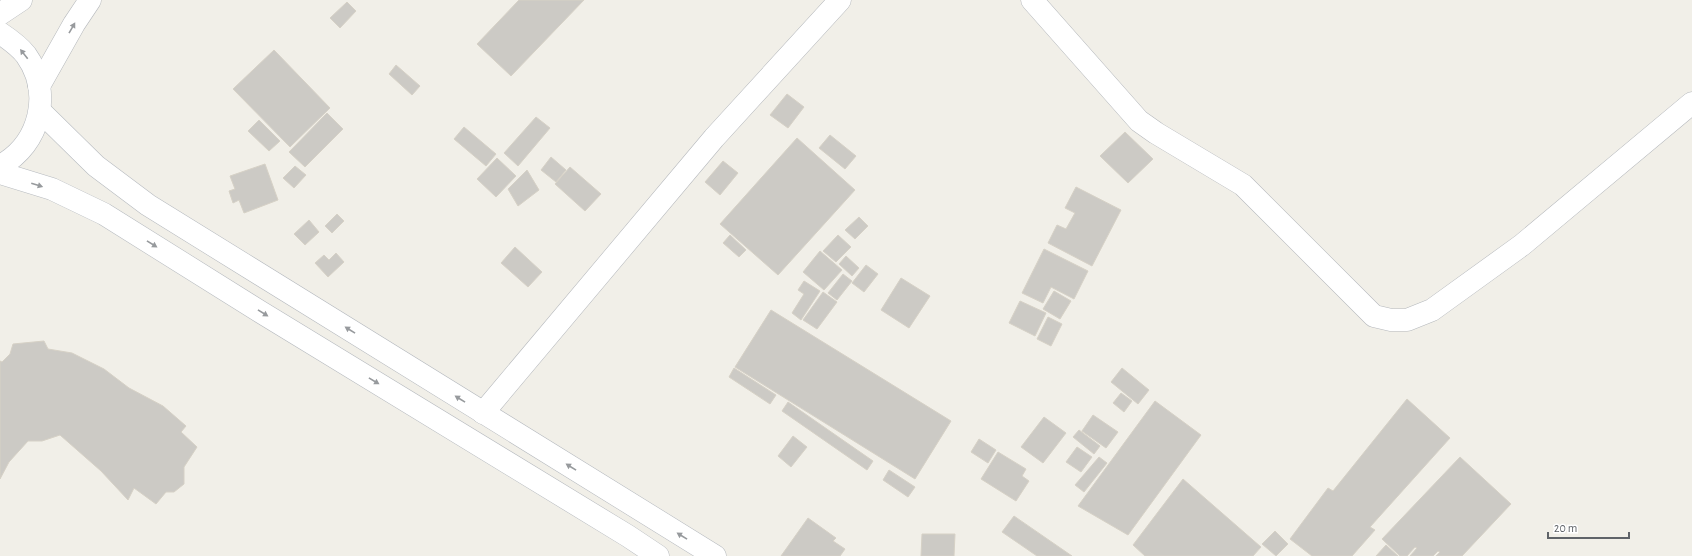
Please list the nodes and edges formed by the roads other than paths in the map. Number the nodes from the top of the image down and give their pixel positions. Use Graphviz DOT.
graph roads {
  1 [pos="21,0"];
  2 [pos="90,0"];
  3 [pos="840,0"];
  4 [pos="1032,0"];
  5 [pos="0,14"];
  6 [pos="0,33"];
  7 [pos="39,86"];
  8 [pos="1692,103"];
  9 [pos="40,111"];
  10 [pos="0,166"];
  11 [pos="0,173"];
  12 [pos="483,413"];
  13 [pos="658,556"];
  14 [pos="715,556"];
  1 -- 5 [label="main road"];
  7 -- 2 [label="main road, one-way"];
  3 -- 12 [label="main road"];
  4 -- 8 [label="main road"];
  7 -- 6 [label="main road, one-way"];
  7 -- 9 [label="main road"];
  9 -- 10 [label="main road"];
  12 -- 9 [label="main road, one-way"];
  11 -- 13 [label="main road, one-way"];
  14 -- 12 [label="main road, one-way"];
}
